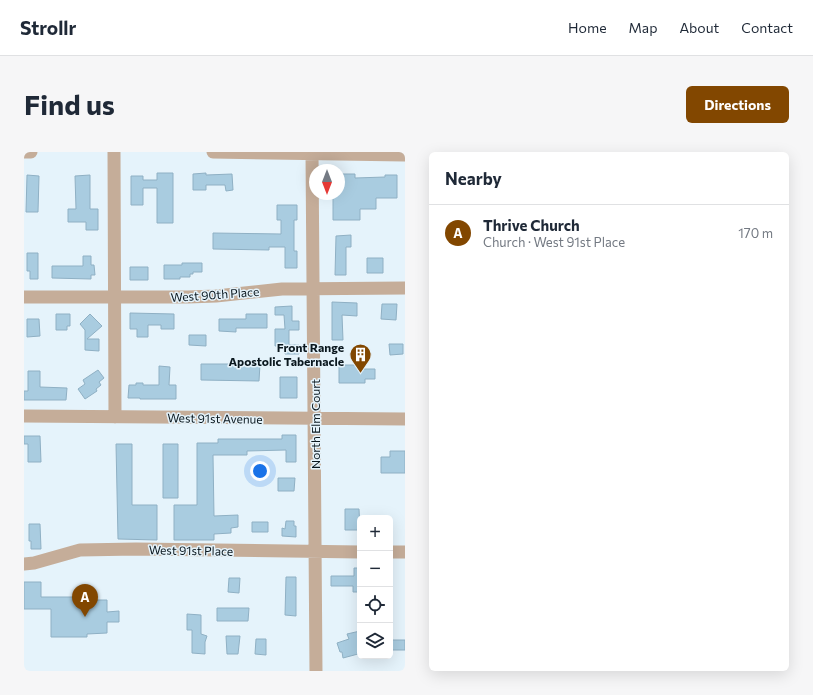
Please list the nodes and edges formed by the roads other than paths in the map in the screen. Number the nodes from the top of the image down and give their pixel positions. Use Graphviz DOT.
graph roads {
  1 [pos="24,152"];
  2 [pos="31,152"];
  3 [pos="114,152"];
  4 [pos="213,152"];
  5 [pos="280,152"];
  6 [pos="312,154"];
  7 [pos="405,155"];
  8 [pos="405,288"];
  9 [pos="313,289"];
  10 [pos="24,297"];
  11 [pos="114,297"];
  12 [pos="24,416"];
  13 [pos="115,417"];
  14 [pos="314,419"];
  15 [pos="405,420"];
  16 [pos="316,551"];
  17 [pos="357,552"];
  18 [pos="393,552"];
  19 [pos="405,552"];
  20 [pos="24,564"];
  21 [pos="316,671"];
  1 -- 2 [label="street"];
  3 -- 11 [label="street"];
  4 -- 5 [label="street"];
  5 -- 6 [label="street"];
  6 -- 7 [label="street"];
  6 -- 9 [label="street, North Elm Court"];
  8 -- 9 [label="street, West 90th Place"];
  9 -- 11 [label="street, West 90th Place"];
  9 -- 14 [label="street, North Elm Court"];
  10 -- 11 [label="street, West 90th Place"];
  11 -- 13 [label="street"];
  12 -- 13 [label="street, West 91st Avenue"];
  13 -- 14 [label="street, West 91st Avenue"];
  14 -- 15 [label="street, West 91st Avenue"];
  14 -- 16 [label="street, North Elm Court"];
  16 -- 17 [label="street, West 91st Place"];
  16 -- 20 [label="street, West 91st Place"];
  16 -- 21 [label="street, North Elm Court"];
  18 -- 19 [label="street"];
}
